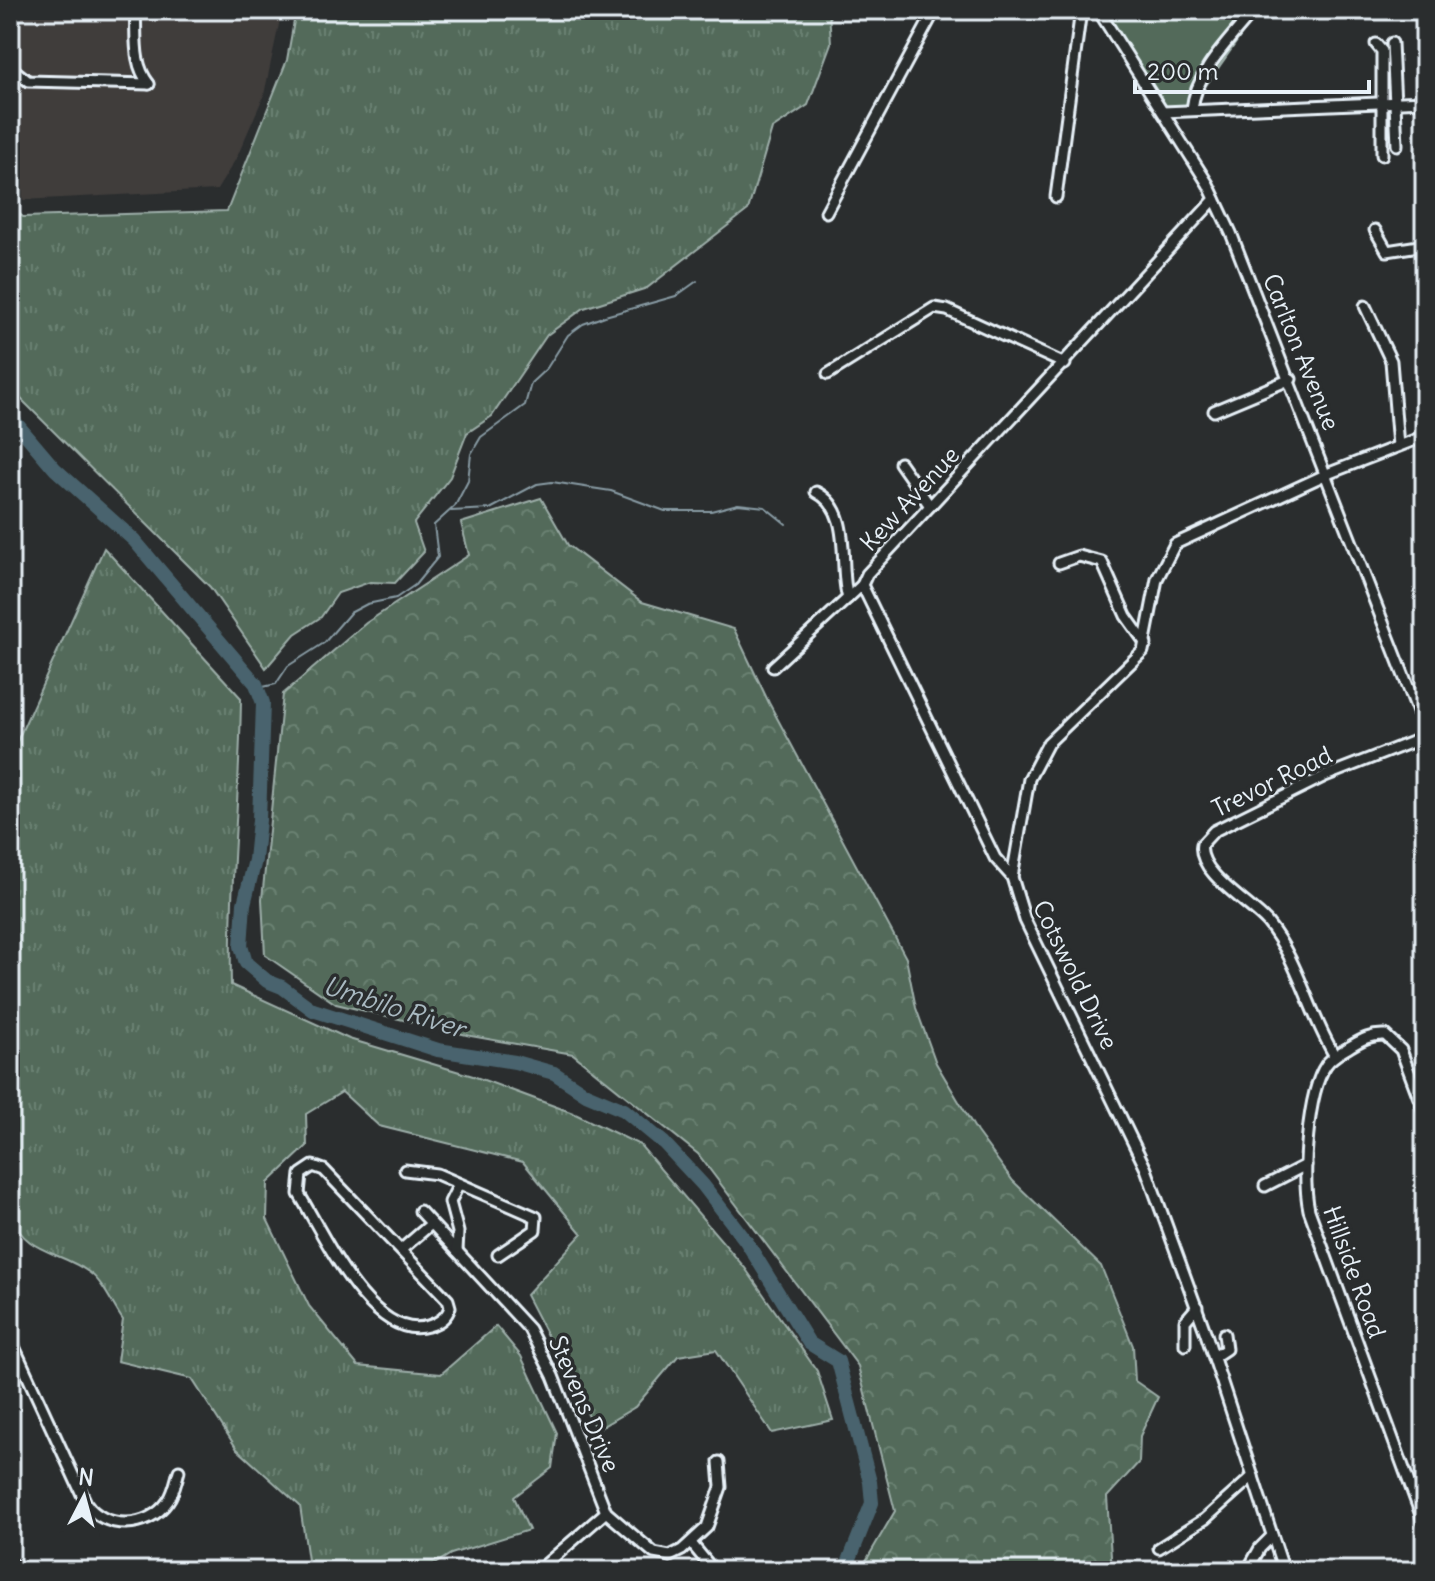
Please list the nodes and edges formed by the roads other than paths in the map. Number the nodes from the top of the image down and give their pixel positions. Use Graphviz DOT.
graph roads {
  1 [pos="135,10"];
  2 [pos="919,10"];
  3 [pos="1081,10"];
  4 [pos="1098,10"];
  5 [pos="1254,10"];
  6 [pos="933,13"];
  7 [pos="1392,43"];
  8 [pos="1376,44"];
  9 [pos="10,67"];
  10 [pos="1425,101"];
  11 [pos="1381,102"];
  12 [pos="1394,102"];
  13 [pos="1192,109"];
  14 [pos="1163,112"];
  15 [pos="1397,145"];
  16 [pos="1382,155"];
  17 [pos="1056,197"];
  18 [pos="1215,199"];
  19 [pos="826,212"];
  20 [pos="1375,230"];
  21 [pos="1423,241"];
  22 [pos="1365,306"];
  23 [pos="1065,364"];
  24 [pos="828,374"];
  25 [pos="1291,379"];
  26 [pos="1214,411"];
  27 [pos="1425,436"];
  28 [pos="1398,446"];
  29 [pos="900,463"];
  30 [pos="1327,474"];
  31 [pos="816,492"];
  32 [pos="930,506"];
  33 [pos="1059,563"];
  34 [pos="862,585"];
  35 [pos="848,598"];
  36 [pos="1146,644"];
  37 [pos="773,667"];
  38 [pos="1425,730"];
  39 [pos="1425,737"];
  40 [pos="1012,877"];
  41 [pos="1335,1056"];
  42 [pos="1425,1114"];
  43 [pos="1306,1165"];
  44 [pos="405,1170"];
  45 [pos="459,1184"];
  46 [pos="1265,1186"];
  47 [pos="420,1211"];
  48 [pos="431,1224"];
  49 [pos="402,1249"];
  50 [pos="457,1251"];
  51 [pos="498,1255"];
  52 [pos="1197,1307"];
  53 [pos="1224,1334"];
  54 [pos="10,1338"];
  55 [pos="1185,1345"];
  56 [pos="1214,1357"];
  57 [pos="719,1462"];
  58 [pos="179,1471"];
  59 [pos="1253,1476"];
  60 [pos="606,1512"];
  61 [pos="1425,1526"];
  62 [pos="1272,1536"];
  63 [pos="691,1543"];
  64 [pos="1159,1548"];
  65 [pos="538,1571"];
  66 [pos="714,1571"];
  67 [pos="1247,1571"];
  68 [pos="1284,1571"];
  1 -- 9 [label="street"];
  2 -- 6 [label="street"];
  3 -- 17 [label="street"];
  4 -- 14 [label="street, Carlton Avenue"];
  5 -- 13 [label="street"];
  6 -- 19 [label="street"];
  7 -- 12 [label="street"];
  8 -- 11 [label="street"];
  10 -- 12 [label="street"];
  11 -- 12 [label="street"];
  11 -- 13 [label="street"];
  11 -- 16 [label="street"];
  12 -- 15 [label="street"];
  13 -- 14 [label="street"];
  14 -- 18 [label="street, Carlton Avenue"];
  18 -- 23 [label="street, Kew Avenue"];
  18 -- 25 [label="street, Carlton Avenue"];
  20 -- 21 [label="street"];
  22 -- 28 [label="street"];
  23 -- 24 [label="street"];
  23 -- 32 [label="street, Kew Avenue"];
  25 -- 26 [label="street"];
  25 -- 30 [label="street, Carlton Avenue"];
  27 -- 28 [label="street, Cotswold Drive"];
  28 -- 30 [label="street, Cotswold Drive"];
  29 -- 32 [label="street"];
  30 -- 36 [label="street, Cotswold Drive"];
  30 -- 38 [label="street, Carlton Avenue"];
  31 -- 35 [label="street"];
  32 -- 34 [label="street, Kew Avenue"];
  33 -- 36 [label="street"];
  34 -- 35 [label="street"];
  34 -- 40 [label="street, Kew Avenue"];
  35 -- 37 [label="street"];
  36 -- 40 [label="street, Cotswold Drive"];
  39 -- 41 [label="street, Trevor Road"];
  40 -- 52 [label="street, Cotswold Drive"];
  41 -- 42 [label="street"];
  41 -- 43 [label="street, Hillside Road"];
  43 -- 46 [label="street"];
  43 -- 61 [label="street, Hillside Road"];
  44 -- 45 [label="street"];
  45 -- 50 [label="street"];
  45 -- 51 [label="street"];
  47 -- 48 [label="street, Stevens Drive"];
  48 -- 49 [label="street"];
  48 -- 50 [label="street, Stevens Drive"];
  49 -- 49 [label="street"];
  50 -- 60 [label="street, Stevens Drive"];
  52 -- 55 [label="street"];
  52 -- 56 [label="street, Cotswold Drive"];
  53 -- 56 [label="street"];
  54 -- 58 [label="street"];
  56 -- 59 [label="street, Cotswold Drive"];
  57 -- 63 [label="street"];
  59 -- 62 [label="street, Cotswold Drive"];
  59 -- 64 [label="street"];
  60 -- 63 [label="street"];
  60 -- 65 [label="street"];
  62 -- 67 [label="street"];
  62 -- 68 [label="street, Cotswold Drive"];
  63 -- 66 [label="street"];
}
